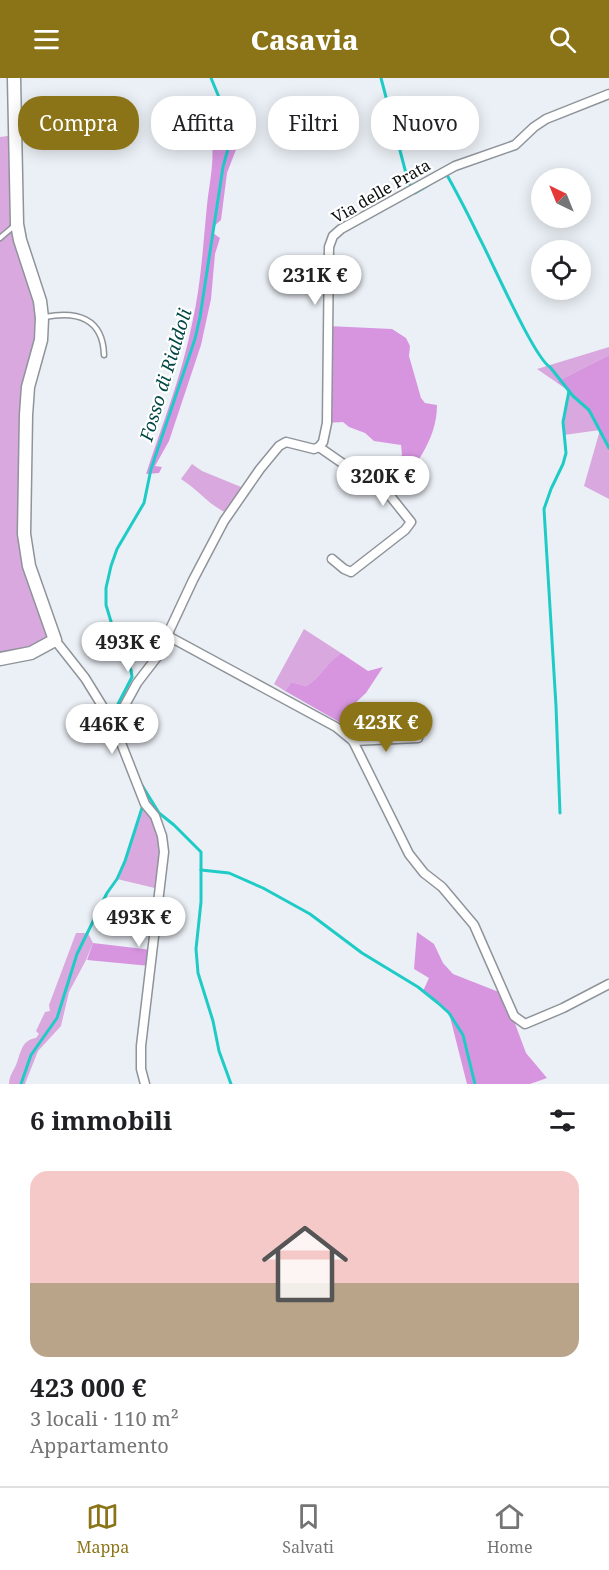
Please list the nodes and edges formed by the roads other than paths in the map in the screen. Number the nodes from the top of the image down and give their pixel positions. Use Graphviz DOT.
graph roads {
  1 [pos="14,78"];
  2 [pos="609,94"];
  3 [pos="17,224"];
  4 [pos="0,238"];
  5 [pos="42,318"];
  6 [pos="104,355"];
  7 [pos="320,447"];
  8 [pos="332,559"];
  9 [pos="168,636"];
  10 [pos="55,640"];
  11 [pos="0,659"];
  12 [pos="114,725"];
  13 [pos="418,738"];
  14 [pos="353,741"];
  15 [pos="609,984"];
  16 [pos="145,1084"];
  1 -- 3 [label="street"];
  2 -- 7 [label="street, Via delle Prata"];
  3 -- 4 [label="lane"];
  3 -- 5 [label="street"];
  5 -- 6 [label="lane"];
  5 -- 10 [label="street"];
  7 -- 8 [label="street"];
  7 -- 9 [label="street"];
  9 -- 12 [label="street"];
  9 -- 14 [label="street"];
  10 -- 11 [label="street"];
  10 -- 12 [label="street"];
  12 -- 16 [label="street"];
  13 -- 14 [label="street"];
  14 -- 15 [label="street"];
}
